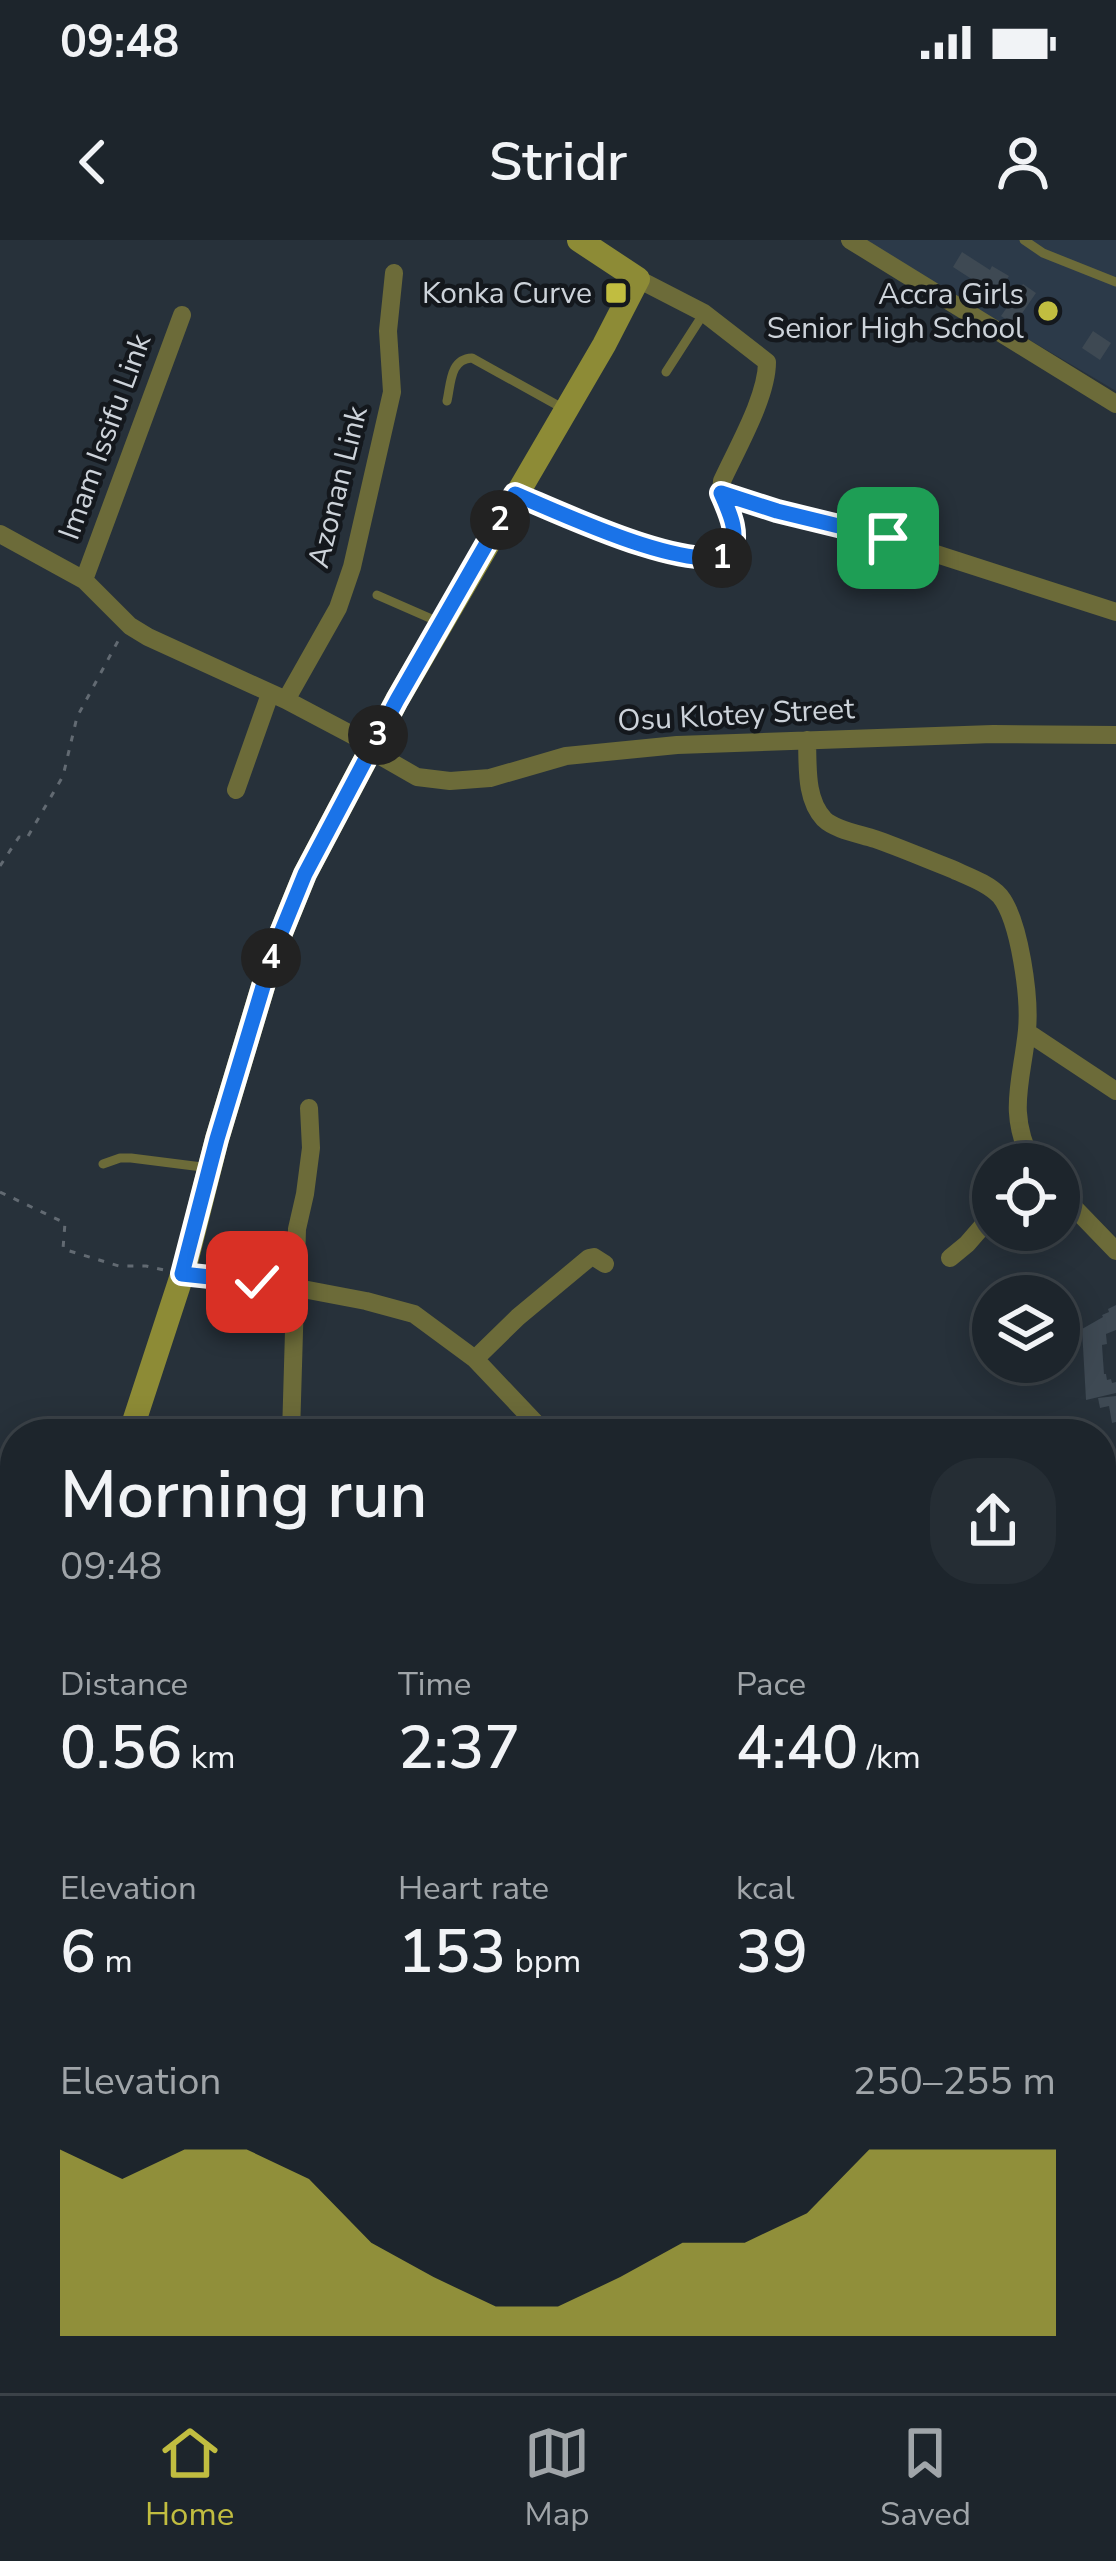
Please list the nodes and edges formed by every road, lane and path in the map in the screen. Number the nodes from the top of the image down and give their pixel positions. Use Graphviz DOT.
graph roads {
  1 [pos="578,240"];
  2 [pos="850,240"];
  3 [pos="1024,240"];
  4 [pos="394,273"];
  5 [pos="638,279"];
  6 [pos="1116,282"];
  7 [pos="704,313"];
  8 [pos="182,315"];
  9 [pos="666,372"];
  10 [pos="447,401"];
  11 [pos="1116,404"];
  12 [pos="566,410"];
  13 [pos="721,493"];
  14 [pos="515,494"];
  15 [pos="0,534"];
  16 [pos="84,580"];
  17 [pos="377,595"];
  18 [pos="1116,611"];
  19 [pos="441,623"];
  20 [pos="130,626"];
  21 [pos="278,697"];
  22 [pos="1116,735"];
  23 [pos="807,740"];
  24 [pos="371,748"];
  25 [pos="236,790"];
  26 [pos="0,866"];
  27 [pos="1027,1032"];
  28 [pos="1116,1090"];
  29 [pos="308,1108"];
  30 [pos="1023,1143"];
  31 [pos="104,1164"];
  32 [pos="209,1168"];
  33 [pos="0,1192"];
  34 [pos="1080,1214"];
  35 [pos="972,1238"];
  36 [pos="1116,1251"];
  37 [pos="950,1258"];
  38 [pos="605,1264"];
  39 [pos="182,1274"];
  40 [pos="297,1289"];
  41 [pos="476,1359"];
  42 [pos="135,1419"];
  43 [pos="292,1419"];
  44 [pos="532,1419"];
  1 -- 5 [label="street"];
  2 -- 11 [label="street"];
  3 -- 6 [label="lane"];
  4 -- 21 [label="street, Azonan Link"];
  5 -- 7 [label="street"];
  5 -- 12 [label="street"];
  7 -- 9 [label="lane"];
  7 -- 13 [label="street"];
  8 -- 16 [label="street, Imam Issifu Link"];
  10 -- 12 [label="lane"];
  12 -- 14 [label="street"];
  13 -- 14 [label="street"];
  13 -- 18 [label="street"];
  14 -- 19 [label="street"];
  15 -- 16 [label="street, Osu Klotey Street"];
  16 -- 20 [label="street, Osu Klotey Street"];
  17 -- 19 [label="lane"];
  19 -- 24 [label="street"];
  20 -- 21 [label="street, Osu Klotey Street"];
  20 -- 26 [label="path"];
  21 -- 24 [label="street, Osu Klotey Street"];
  21 -- 25 [label="street"];
  22 -- 23 [label="street, Osu Klotey Street"];
  23 -- 24 [label="street, Osu Klotey Street"];
  23 -- 27 [label="street"];
  24 -- 32 [label="street"];
  27 -- 28 [label="street"];
  27 -- 30 [label="street"];
  29 -- 40 [label="street"];
  31 -- 32 [label="lane"];
  32 -- 39 [label="street"];
  33 -- 39 [label="path"];
  34 -- 36 [label="street"];
  35 -- 37 [label="street"];
  38 -- 41 [label="street"];
  39 -- 40 [label="street"];
  39 -- 42 [label="street"];
  40 -- 41 [label="street"];
  40 -- 43 [label="street"];
  41 -- 44 [label="street"];
}
